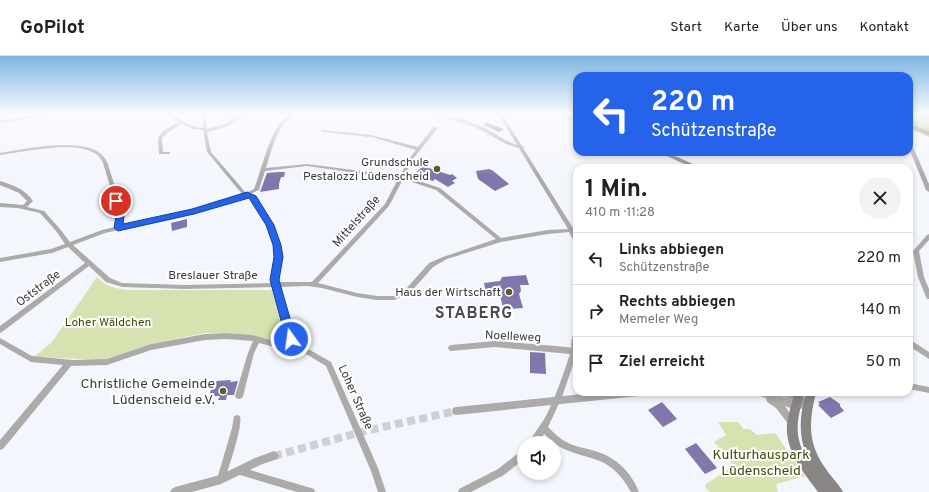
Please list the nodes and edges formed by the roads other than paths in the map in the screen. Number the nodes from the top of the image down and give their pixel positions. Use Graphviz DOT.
graph roads {
  1 [pos="163,134"];
  2 [pos="206,134"];
  3 [pos="275,134"];
  4 [pos="355,134"];
  5 [pos="430,134"];
  6 [pos="493,134"];
  7 [pos="513,134"];
  8 [pos="522,148"];
  9 [pos="419,149"];
  10 [pos="913,152"];
  11 [pos="168,153"];
  12 [pos="0,154"];
  13 [pos="670,156"];
  14 [pos="690,164"];
  15 [pos="264,170"];
  16 [pos="402,177"];
  17 [pos="0,182"];
  18 [pos="929,190"];
  19 [pos="247,195"];
  20 [pos="0,205"];
  21 [pos="24,207"];
  22 [pos="118,228"];
  23 [pos="573,228"];
  24 [pos="573,231"];
  25 [pos="929,236"];
  26 [pos="500,240"];
  27 [pos="69,245"];
  28 [pos="0,260"];
  29 [pos="89,263"];
  30 [pos="921,277"];
  31 [pos="929,279"];
  32 [pos="314,284"];
  33 [pos="276,286"];
  34 [pos="929,298"];
  35 [pos="0,330"];
  36 [pos="257,340"];
  37 [pos="0,341"];
  38 [pos="913,345"];
  39 [pos="293,346"];
  40 [pos="450,348"];
  41 [pos="573,352"];
  42 [pos="573,355"];
  43 [pos="929,356"];
  44 [pos="70,362"];
  45 [pos="913,387"];
  46 [pos="929,390"];
  47 [pos="239,396"];
  48 [pos="603,396"];
  49 [pos="767,396"];
  50 [pos="782,396"];
  51 [pos="810,396"];
  52 [pos="798,399"];
  53 [pos="557,401"];
  54 [pos="809,403"];
  55 [pos="456,411"];
  56 [pos="237,418"];
  57 [pos="792,422"];
  58 [pos="544,429"];
  59 [pos="538,436"];
  60 [pos="0,446"];
  61 [pos="274,456"];
  62 [pos="517,459"];
  63 [pos="240,471"];
  64 [pos="221,479"];
  65 [pos="175,492"];
  66 [pos="311,492"];
  67 [pos="382,492"];
  68 [pos="462,492"];
  69 [pos="635,492"];
  70 [pos="825,492"];
  71 [pos="836,492"];
  1 -- 11 [label="street"];
  2 -- 19 [label="street"];
  3 -- 15 [label="street"];
  4 -- 9 [label="street"];
  5 -- 9 [label="street, Mittelstraße"];
  6 -- 8 [label="street"];
  7 -- 8 [label="street"];
  8 -- 23 [label="street"];
  9 -- 16 [label="street, Mittelstraße"];
  10 -- 18 [label="street"];
  12 -- 22 [label="street"];
  13 -- 14 [label="main road"];
  15 -- 16 [label="street"];
  15 -- 19 [label="street"];
  16 -- 26 [label="street"];
  16 -- 32 [label="street, Mittelstraße"];
  17 -- 21 [label="street"];
  19 -- 22 [label="street"];
  19 -- 33 [label="street"];
  20 -- 21 [label="street, Breslauer Straße"];
  21 -- 27 [label="street, Breslauer Straße"];
  22 -- 27 [label="street"];
  24 -- 26 [label="street, Breslauer Straße"];
  25 -- 30 [label="street"];
  26 -- 32 [label="street, Breslauer Straße"];
  27 -- 28 [label="street"];
  27 -- 29 [label="street, Breslauer Straße"];
  29 -- 33 [label="street, Breslauer Straße"];
  29 -- 35 [label="street, Oststraße"];
  30 -- 31 [label="street"];
  30 -- 34 [label="street"];
  32 -- 33 [label="street, Breslauer Straße"];
  33 -- 39 [label="street"];
  36 -- 39 [label="street, Loher Straße"];
  36 -- 44 [label="street, Loher Straße"];
  36 -- 47 [label="street"];
  37 -- 44 [label="street, Loher Straße"];
  38 -- 43 [label="street"];
  39 -- 67 [label="street, Loher Straße"];
  40 -- 41 [label="street, Noelleweg"];
  42 -- 53 [label="street"];
  44 -- 60 [label="street"];
  45 -- 46 [label="street"];
  48 -- 53 [label="street"];
  49 -- 57 [label="street"];
  50 -- 52 [label="street"];
  51 -- 54 [label="main road"];
  52 -- 54 [label="street"];
  52 -- 57 [label="main road"];
  53 -- 55 [label="street"];
  53 -- 58 [label="street"];
  54 -- 71 [label="main road"];
  56 -- 64 [label="street"];
  57 -- 70 [label="main road"];
  58 -- 59 [label="street"];
  58 -- 69 [label="street"];
  61 -- 63 [label="street"];
  62 -- 68 [label="street"];
  63 -- 64 [label="street"];
  63 -- 66 [label="street"];
  64 -- 65 [label="street"];
}
